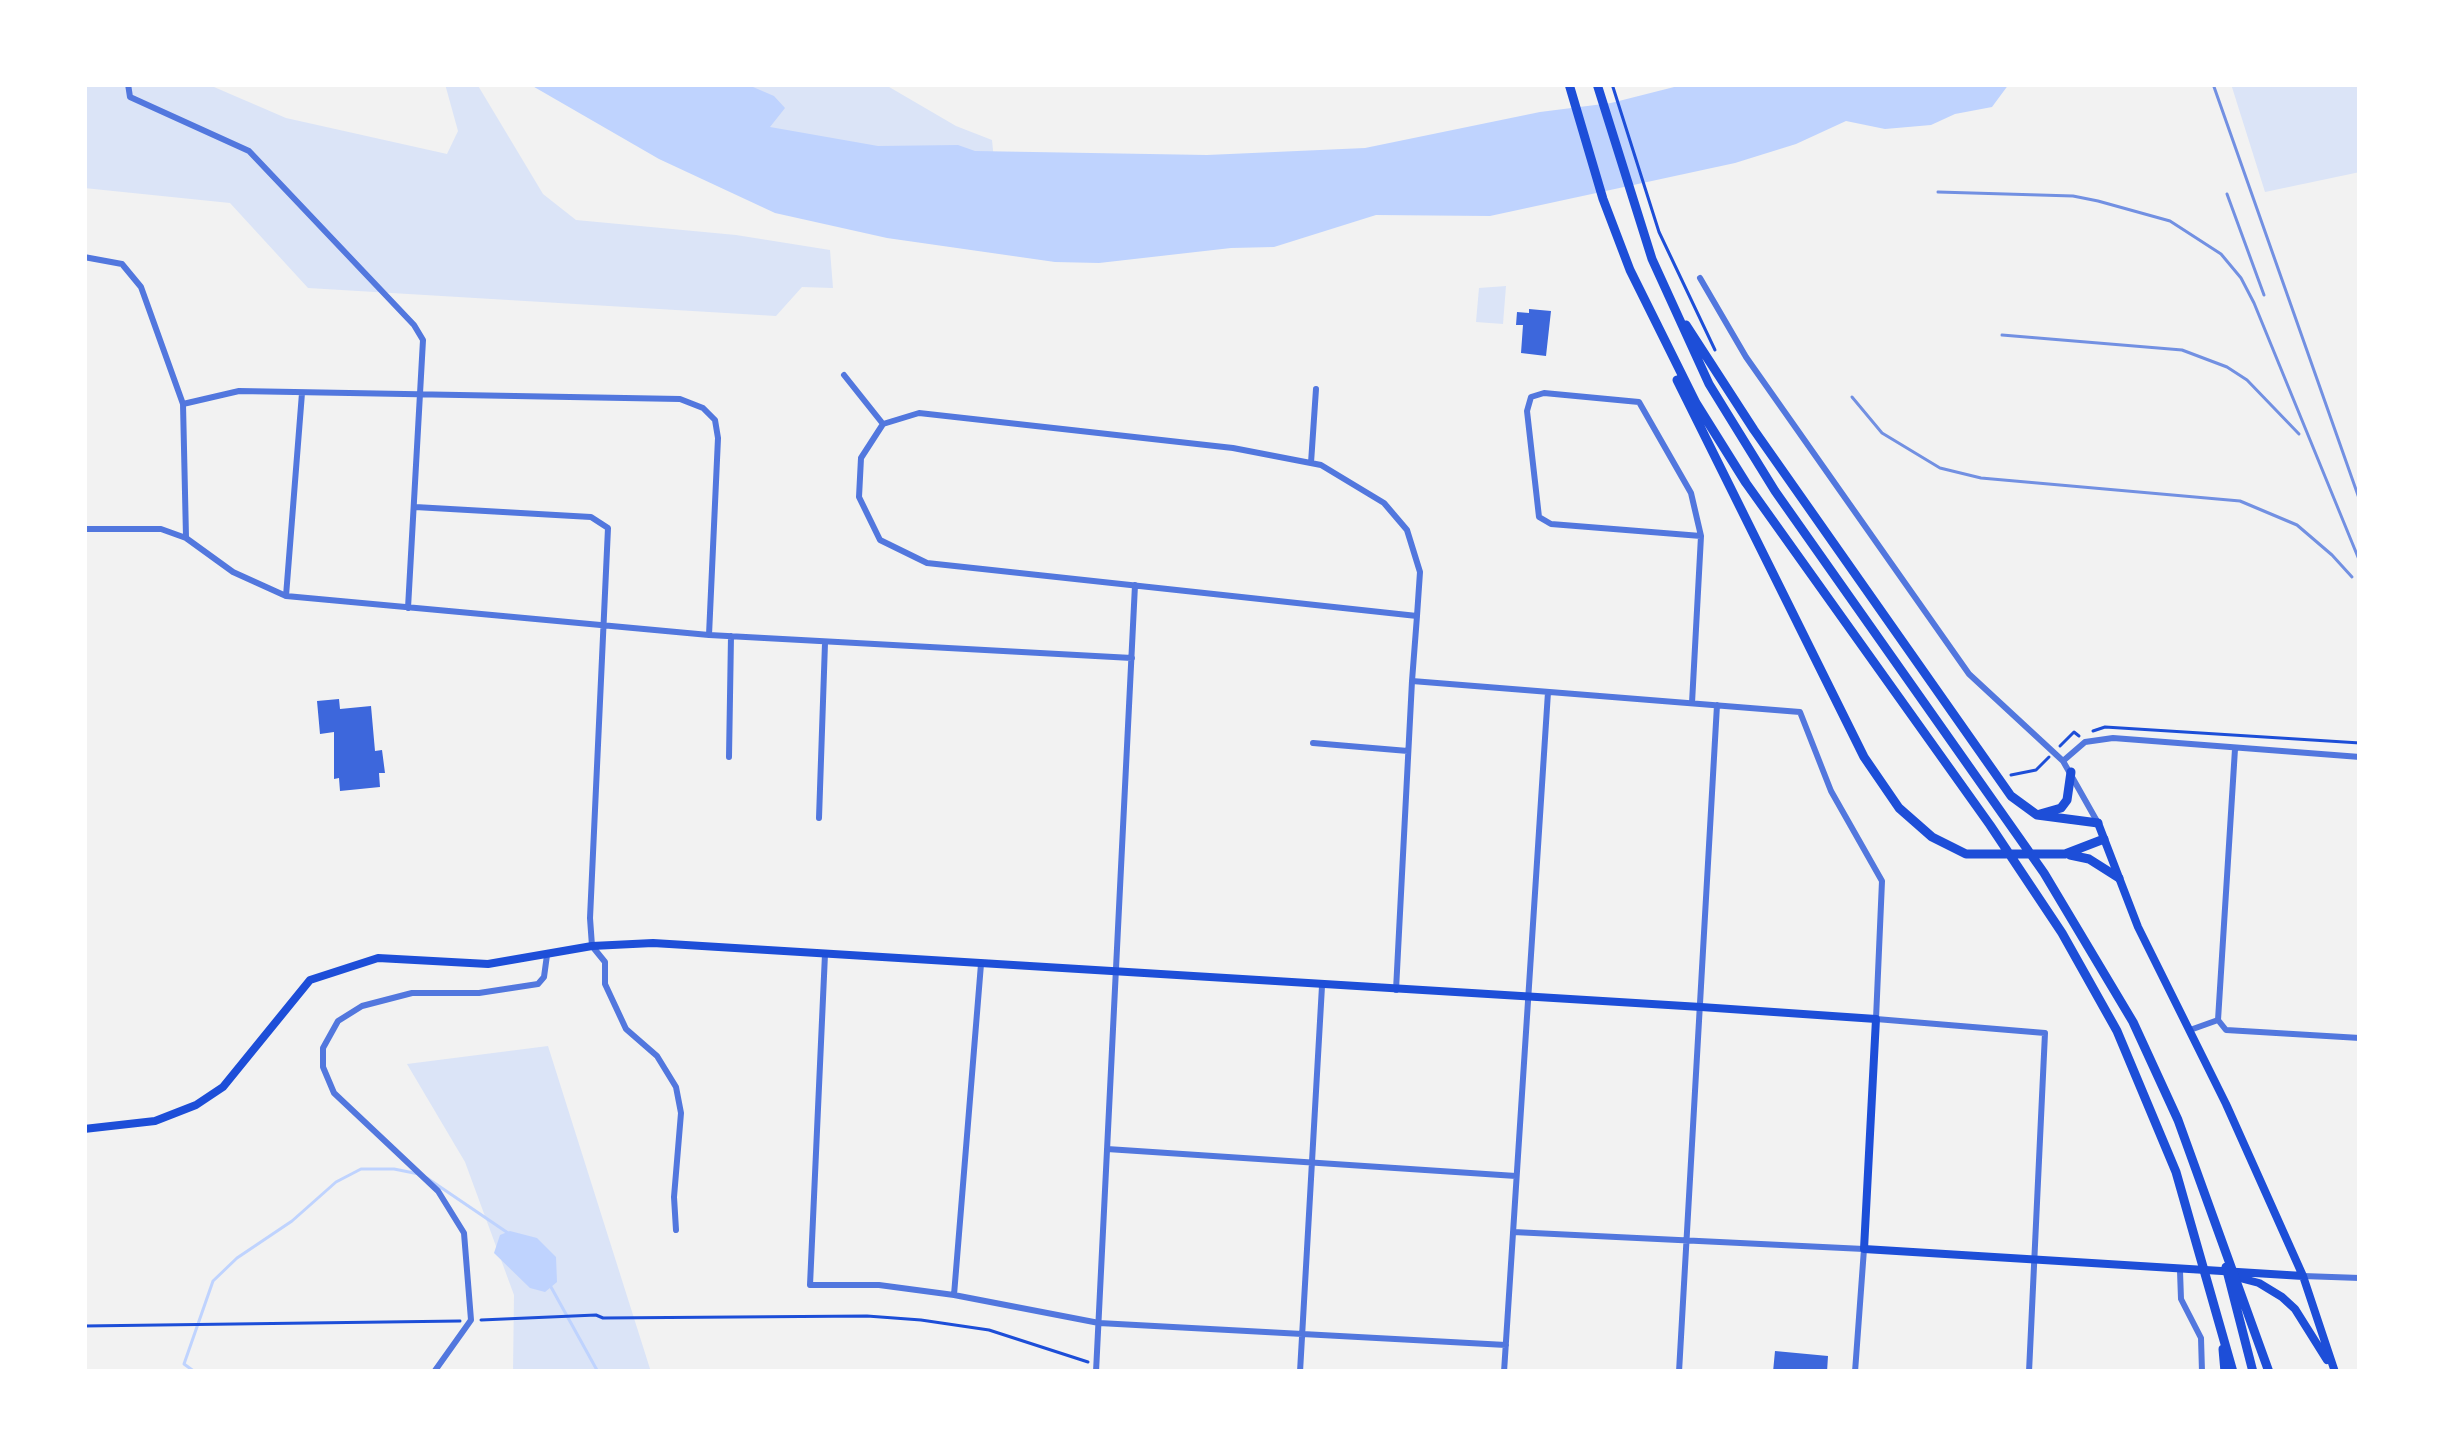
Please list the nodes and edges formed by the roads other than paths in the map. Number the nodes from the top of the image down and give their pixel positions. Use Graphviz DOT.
graph roads {
  1 [pos="128,84"];
  2 [pos="1569,84"];
  3 [pos="1597,84"];
  4 [pos="84,257"];
  5 [pos="1700,278"];
  6 [pos="1666,293"];
  7 [pos="1660,337"];
  8 [pos="844,375"];
  9 [pos="1316,389"];
  10 [pos="302,393"];
  11 [pos="422,397"];
  12 [pos="183,404"];
  13 [pos="883,424"];
  14 [pos="1311,463"];
  15 [pos="415,507"];
  16 [pos="84,529"];
  17 [pos="1701,536"];
  18 [pos="186,538"];
  19 [pos="1135,584"];
  20 [pos="286,596"];
  21 [pos="408,608"];
  22 [pos="1417,616"];
  23 [pos="605,625"];
  24 [pos="710,635"];
  25 [pos="731,636"];
  26 [pos="825,643"];
  27 [pos="1132,658"];
  28 [pos="1412,680"];
  29 [pos="1548,692"];
  30 [pos="1692,703"];
  31 [pos="1718,705"];
  32 [pos="1313,743"];
  33 [pos="2235,749"];
  34 [pos="1408,751"];
  35 [pos="729,757"];
  36 [pos="2360,758"];
  37 [pos="2063,761"];
  38 [pos="2071,772"];
  39 [pos="2037,815"];
  40 [pos="819,818"];
  41 [pos="2098,824"];
  42 [pos="2104,839"];
  43 [pos="2065,854"];
  44 [pos="2119,878"];
  45 [pos="592,946"];
  46 [pos="825,954"];
  47 [pos="547,955"];
  48 [pos="981,963"];
  49 [pos="1116,972"];
  50 [pos="1322,986"];
  51 [pos="1396,990"];
  52 [pos="1528,999"];
  53 [pos="1701,1007"];
  54 [pos="1876,1019"];
  55 [pos="2218,1020"];
  56 [pos="2190,1030"];
  57 [pos="2360,1038"];
  58 [pos="84,1129"];
  59 [pos="1107,1149"];
  60 [pos="1309,1160"];
  61 [pos="1517,1176"];
  62 [pos="676,1230"];
  63 [pos="1513,1232"];
  64 [pos="1688,1240"];
  65 [pos="1864,1249"];
  66 [pos="2036,1260"];
  67 [pos="2180,1270"];
  68 [pos="2223,1274"];
  69 [pos="2303,1276"];
  70 [pos="2360,1277"];
  71 [pos="954,1295"];
  72 [pos="2242,1312"];
  73 [pos="1099,1323"];
  74 [pos="1302,1332"];
  75 [pos="1506,1345"];
  76 [pos="1096,1368"];
  77 [pos="434,1372"];
  78 [pos="1300,1372"];
  79 [pos="1504,1372"];
  80 [pos="1679,1372"];
  81 [pos="1855,1372"];
  82 [pos="2029,1372"];
  83 [pos="2203,1372"];
  84 [pos="2229,1372"];
  85 [pos="2253,1372"];
  86 [pos="2269,1372"];
  87 [pos="2335,1372"];
  1 -- 11 [label="street"];
  2 -- 7 [label="highway"];
  3 -- 6 [label="highway"];
  4 -- 12 [label="street"];
  5 -- 37 [label="street"];
  6 -- 39 [label="highway"];
  6 -- 72 [label="highway"];
  7 -- 43 [label="highway"];
  7 -- 84 [label="highway"];
  8 -- 13 [label="street"];
  9 -- 14 [label="street"];
  10 -- 11 [label="street"];
  10 -- 12 [label="street"];
  10 -- 20 [label="street"];
  11 -- 15 [label="street"];
  11 -- 24 [label="street"];
  12 -- 18 [label="street"];
  13 -- 14 [label="street"];
  13 -- 19 [label="street"];
  14 -- 22 [label="street"];
  15 -- 21 [label="street"];
  15 -- 23 [label="street"];
  16 -- 18 [label="street"];
  17 -- 17 [label="street"];
  17 -- 30 [label="street"];
  18 -- 20 [label="street"];
  19 -- 22 [label="street"];
  19 -- 27 [label="street"];
  20 -- 21 [label="street"];
  21 -- 23 [label="street"];
  22 -- 28 [label="street"];
  23 -- 24 [label="street"];
  23 -- 45 [label="street"];
  24 -- 25 [label="street"];
  25 -- 26 [label="street"];
  25 -- 35 [label="street"];
  26 -- 27 [label="street"];
  26 -- 40 [label="street"];
  27 -- 49 [label="street"];
  28 -- 29 [label="street"];
  28 -- 34 [label="street"];
  29 -- 30 [label="street"];
  29 -- 52 [label="street"];
  30 -- 31 [label="street"];
  31 -- 53 [label="street"];
  31 -- 54 [label="street"];
  32 -- 34 [label="street"];
  33 -- 36 [label="street"];
  33 -- 37 [label="street"];
  33 -- 55 [label="street"];
  34 -- 51 [label="street"];
  37 -- 38 [label="street"];
  38 -- 39 [label="highway"];
  38 -- 41 [label="street"];
  39 -- 41 [label="highway"];
  41 -- 42 [label="main road"];
  42 -- 43 [label="highway"];
  42 -- 44 [label="main road"];
  43 -- 44 [label="highway"];
  44 -- 56 [label="main road"];
  45 -- 46 [label="main road"];
  45 -- 47 [label="main road"];
  45 -- 62 [label="street"];
  46 -- 48 [label="main road"];
  46 -- 71 [label="street"];
  47 -- 58 [label="main road"];
  47 -- 77 [label="street"];
  48 -- 49 [label="main road"];
  48 -- 71 [label="street"];
  49 -- 50 [label="main road"];
  49 -- 59 [label="street"];
  50 -- 51 [label="main road"];
  50 -- 60 [label="street"];
  51 -- 52 [label="main road"];
  52 -- 53 [label="main road"];
  52 -- 61 [label="street"];
  53 -- 54 [label="main road"];
  53 -- 64 [label="street"];
  54 -- 65 [label="main road"];
  54 -- 66 [label="street"];
  55 -- 56 [label="street"];
  55 -- 57 [label="street"];
  56 -- 69 [label="main road"];
  59 -- 60 [label="street"];
  59 -- 73 [label="street"];
  60 -- 61 [label="street"];
  60 -- 74 [label="street"];
  61 -- 63 [label="street"];
  63 -- 64 [label="street"];
  63 -- 75 [label="street"];
  64 -- 65 [label="street"];
  64 -- 80 [label="street"];
  65 -- 66 [label="main road"];
  65 -- 81 [label="street"];
  66 -- 67 [label="main road"];
  66 -- 82 [label="street"];
  67 -- 68 [label="main road"];
  67 -- 83 [label="street"];
  68 -- 69 [label="main road"];
  68 -- 87 [label="main road"];
  69 -- 70 [label="street"];
  69 -- 87 [label="main road"];
  71 -- 73 [label="street"];
  72 -- 85 [label="highway"];
  72 -- 86 [label="highway"];
  73 -- 74 [label="street"];
  73 -- 76 [label="street"];
  74 -- 75 [label="street"];
  74 -- 78 [label="street"];
  75 -- 79 [label="street"];
}
